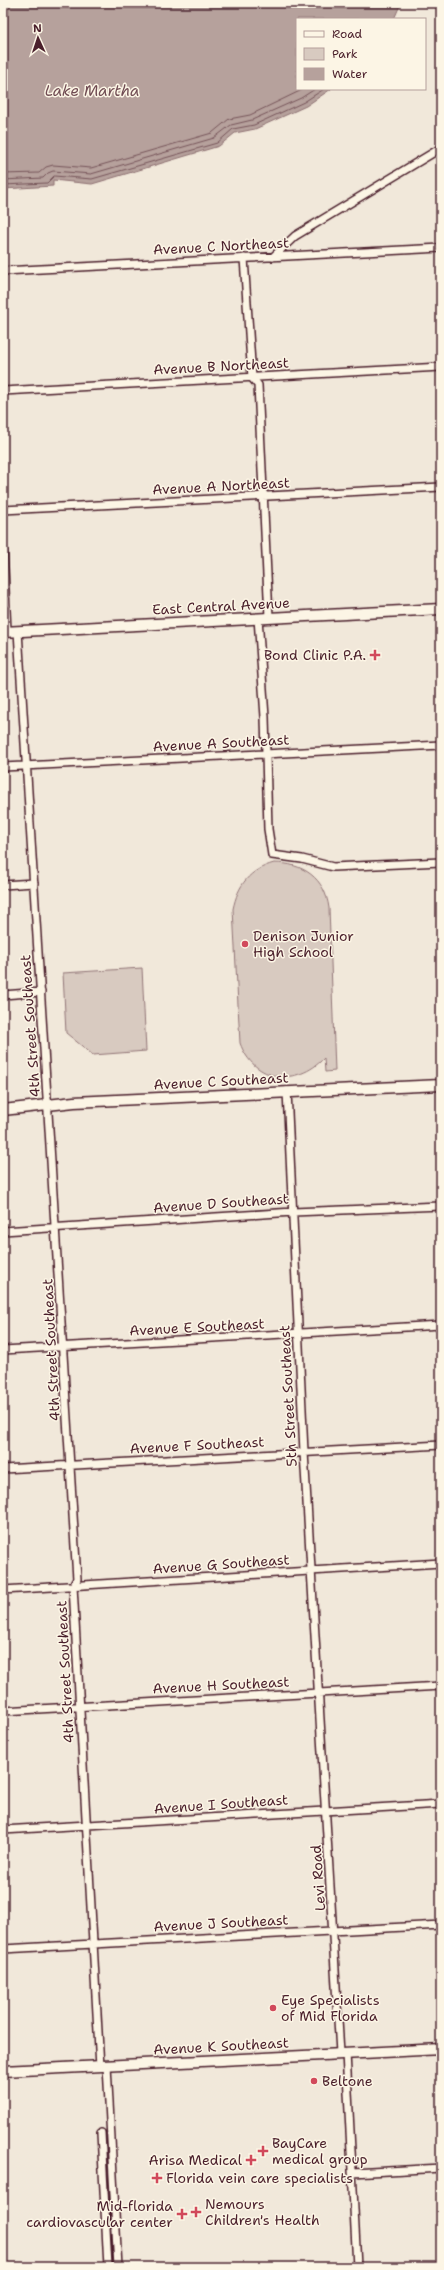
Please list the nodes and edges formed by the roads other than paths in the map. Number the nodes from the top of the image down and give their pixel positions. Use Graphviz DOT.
graph roads {
  1 [pos="441,148"];
  2 [pos="441,248"];
  3 [pos="273,256"];
  4 [pos="244,258"];
  5 [pos="3,271"];
  6 [pos="441,367"];
  7 [pos="252,378"];
  8 [pos="3,391"];
  9 [pos="441,487"];
  10 [pos="264,497"];
  11 [pos="3,510"];
  12 [pos="3,546"];
  13 [pos="441,608"];
  14 [pos="269,617"];
  15 [pos="258,618"];
  16 [pos="5,631"];
  17 [pos="18,631"];
  18 [pos="441,745"];
  19 [pos="266,754"];
  20 [pos="27,766"];
  21 [pos="3,767"];
  22 [pos="441,862"];
  23 [pos="34,883"];
  24 [pos="3,885"];
  25 [pos="41,992"];
  26 [pos="3,995"];
  27 [pos="441,1085"];
  28 [pos="287,1091"];
  29 [pos="48,1106"];
  30 [pos="3,1110"];
  31 [pos="441,1206"];
  32 [pos="293,1212"];
  33 [pos="56,1226"];
  34 [pos="3,1231"];
  35 [pos="441,1325"];
  36 [pos="298,1333"];
  37 [pos="64,1346"];
  38 [pos="3,1350"];
  39 [pos="441,1445"];
  40 [pos="304,1452"];
  41 [pos="70,1465"];
  42 [pos="3,1469"];
  43 [pos="441,1563"];
  44 [pos="311,1571"];
  45 [pos="73,1586"];
  46 [pos="3,1590"];
  47 [pos="441,1686"];
  48 [pos="319,1696"];
  49 [pos="80,1706"];
  50 [pos="3,1711"];
  51 [pos="441,1804"];
  52 [pos="326,1810"];
  53 [pos="86,1825"];
  54 [pos="3,1830"];
  55 [pos="441,1925"];
  56 [pos="334,1931"];
  57 [pos="93,1944"];
  58 [pos="3,1949"];
  59 [pos="441,2048"];
  60 [pos="343,2053"];
  61 [pos="104,2066"];
  62 [pos="3,2072"];
  63 [pos="101,2133"];
  64 [pos="441,2168"];
  65 [pos="352,2173"];
  66 [pos="108,2267"];
  67 [pos="118,2267"];
  68 [pos="357,2267"];
  1 -- 3 [label="street"];
  2 -- 3 [label="street, Avenue C Northeast"];
  3 -- 4 [label="street, Avenue C Northeast"];
  4 -- 5 [label="street, Avenue C Northeast"];
  4 -- 7 [label="street"];
  6 -- 7 [label="street, Avenue B Northeast"];
  7 -- 8 [label="street, Avenue B Northeast"];
  7 -- 10 [label="street"];
  9 -- 10 [label="street, Avenue A Northeast"];
  10 -- 11 [label="street, Avenue A Northeast"];
  10 -- 14 [label="street"];
  12 -- 16 [label="street"];
  13 -- 14 [label="street, East Central Avenue"];
  14 -- 15 [label="street, East Central Avenue"];
  15 -- 17 [label="street, East Central Avenue"];
  15 -- 19 [label="street"];
  16 -- 17 [label="street, East Central Avenue"];
  17 -- 20 [label="street, 4th Street Southeast"];
  18 -- 19 [label="street, Avenue A Southeast"];
  19 -- 20 [label="street, Avenue A Southeast"];
  19 -- 22 [label="street"];
  20 -- 21 [label="street, Avenue A Southeast"];
  20 -- 23 [label="street, 4th Street Southeast"];
  23 -- 24 [label="street"];
  23 -- 25 [label="street, 4th Street Southeast"];
  25 -- 26 [label="street"];
  25 -- 29 [label="street, 4th Street Southeast"];
  27 -- 28 [label="street, Avenue C Southeast"];
  28 -- 29 [label="street, Avenue C Southeast"];
  28 -- 32 [label="street, 5th Street Southeast"];
  29 -- 30 [label="street, Avenue C Southeast"];
  29 -- 33 [label="street, 4th Street Southeast"];
  31 -- 32 [label="street, Avenue D Southeast"];
  32 -- 33 [label="street, Avenue D Southeast"];
  32 -- 36 [label="street, 5th Street Southeast"];
  33 -- 34 [label="street, Avenue D Southeast"];
  33 -- 37 [label="street, 4th Street Southeast"];
  35 -- 36 [label="street, Avenue E Southeast"];
  36 -- 37 [label="street, Avenue E Southeast"];
  36 -- 40 [label="street, 5th Street Southeast"];
  37 -- 38 [label="street, Avenue E Southeast"];
  37 -- 41 [label="street, 4th Street Southeast"];
  39 -- 40 [label="street, Avenue F Southeast"];
  40 -- 41 [label="street, Avenue F Southeast"];
  40 -- 44 [label="street, 5th Street Southeast"];
  41 -- 42 [label="street, Avenue F Southeast"];
  41 -- 45 [label="street, 4th Street Southeast"];
  43 -- 44 [label="street, Avenue G Southeast"];
  44 -- 45 [label="street, Avenue G Southeast"];
  44 -- 48 [label="street, 5th Street Southeast"];
  45 -- 46 [label="street, Avenue G Southeast"];
  45 -- 49 [label="street, 4th Street Southeast"];
  47 -- 48 [label="street, Avenue H Southeast"];
  48 -- 49 [label="street, Avenue H Southeast"];
  48 -- 52 [label="street, Levi Road"];
  49 -- 50 [label="street, Avenue H Southeast"];
  49 -- 53 [label="street, 4th Street Southeast"];
  51 -- 52 [label="street, Avenue I Southeast"];
  52 -- 53 [label="street, Avenue I Southeast"];
  52 -- 56 [label="street, Levi Road"];
  53 -- 54 [label="street, Avenue I Southeast"];
  53 -- 57 [label="street, 4th Street Southeast"];
  55 -- 56 [label="street, Avenue J Southeast"];
  56 -- 57 [label="street, Avenue J Southeast"];
  56 -- 60 [label="street, Levi Road"];
  57 -- 58 [label="street, Avenue J Southeast"];
  57 -- 61 [label="street, 4th Street Southeast"];
  59 -- 60 [label="street, Avenue K Southeast"];
  60 -- 61 [label="street, Avenue K Southeast"];
  60 -- 65 [label="street"];
  61 -- 62 [label="street, Avenue K Southeast"];
  61 -- 67 [label="street, 4th Street Southeast"];
  63 -- 66 [label="street"];
  64 -- 65 [label="street"];
  65 -- 68 [label="street"];
}
